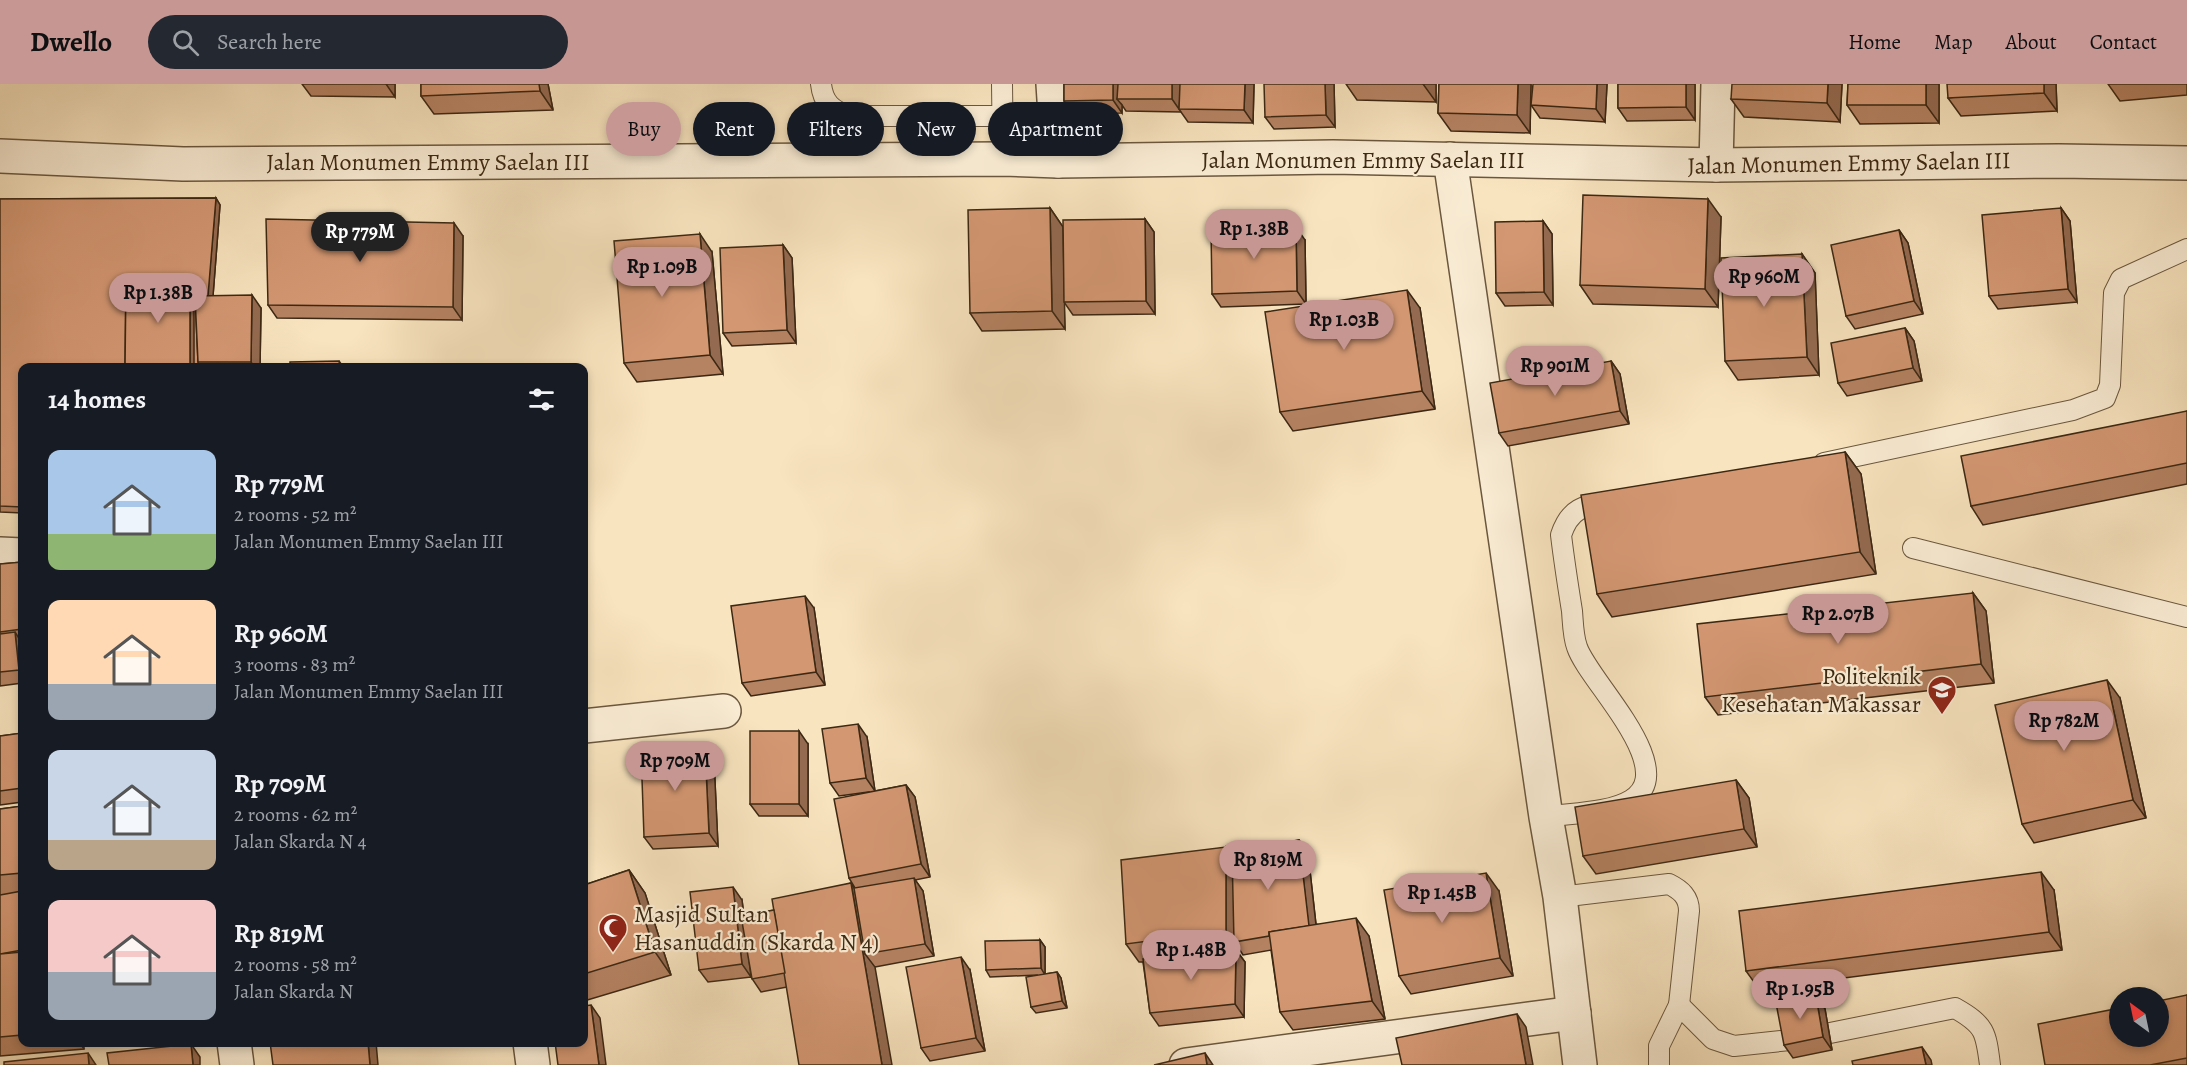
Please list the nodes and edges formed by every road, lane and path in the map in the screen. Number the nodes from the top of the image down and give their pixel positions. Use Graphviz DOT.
graph roads {
  1 [pos="821,84"];
  2 [pos="1002,84"];
  3 [pos="1053,84"];
  4 [pos="1718,84"];
  5 [pos="1002,102"];
  6 [pos="988,116"];
  7 [pos="0,156"];
  8 [pos="1003,156"];
  9 [pos="1003,159"];
  10 [pos="1450,159"];
  11 [pos="1059,161"];
  12 [pos="2187,163"];
  13 [pos="1716,165"];
  14 [pos="2187,249"];
  15 [pos="1804,466"];
  16 [pos="1630,498"];
  17 [pos="1913,548"];
  18 [pos="0,554"];
  19 [pos="18,555"];
  20 [pos="2187,617"];
  21 [pos="2187,622"];
  22 [pos="724,711"];
  23 [pos="588,726"];
  24 [pos="1546,816"];
  25 [pos="1560,897"];
  26 [pos="1679,1005"];
  27 [pos="1574,1013"];
  28 [pos="1830,1033"];
  29 [pos="1790,1040"];
  30 [pos="235,1047"];
  31 [pos="531,1047"];
  32 [pos="237,1065"];
  33 [pos="533,1065"];
  34 [pos="1186,1065"];
  35 [pos="1580,1065"];
  36 [pos="1659,1065"];
  37 [pos="1990,1065"];
  1 -- 6 [label="lane"];
  2 -- 5 [label="lane"];
  3 -- 11 [label="street"];
  4 -- 13 [label="street"];
  7 -- 9 [label="street, Jalan Monumen Emmy Saelan III"];
  8 -- 9 [label="lane"];
  9 -- 11 [label="street, Jalan Monumen Emmy Saelan III"];
  10 -- 11 [label="street, Jalan Monumen Emmy Saelan III"];
  10 -- 13 [label="street, Jalan Monumen Emmy Saelan III"];
  10 -- 24 [label="street"];
  12 -- 13 [label="street, Jalan Monumen Emmy Saelan III"];
  14 -- 15 [label="lane"];
  16 -- 24 [label="lane"];
  17 -- 20 [label="lane"];
  18 -- 19 [label="street"];
  20 -- 21 [label="lane"];
  22 -- 23 [label="street"];
  24 -- 25 [label="street"];
  25 -- 26 [label="lane"];
  25 -- 27 [label="street"];
  26 -- 29 [label="lane"];
  26 -- 36 [label="lane"];
  27 -- 34 [label="street"];
  27 -- 35 [label="street"];
  28 -- 37 [label="lane"];
  30 -- 32 [label="street"];
  31 -- 33 [label="street"];
}
